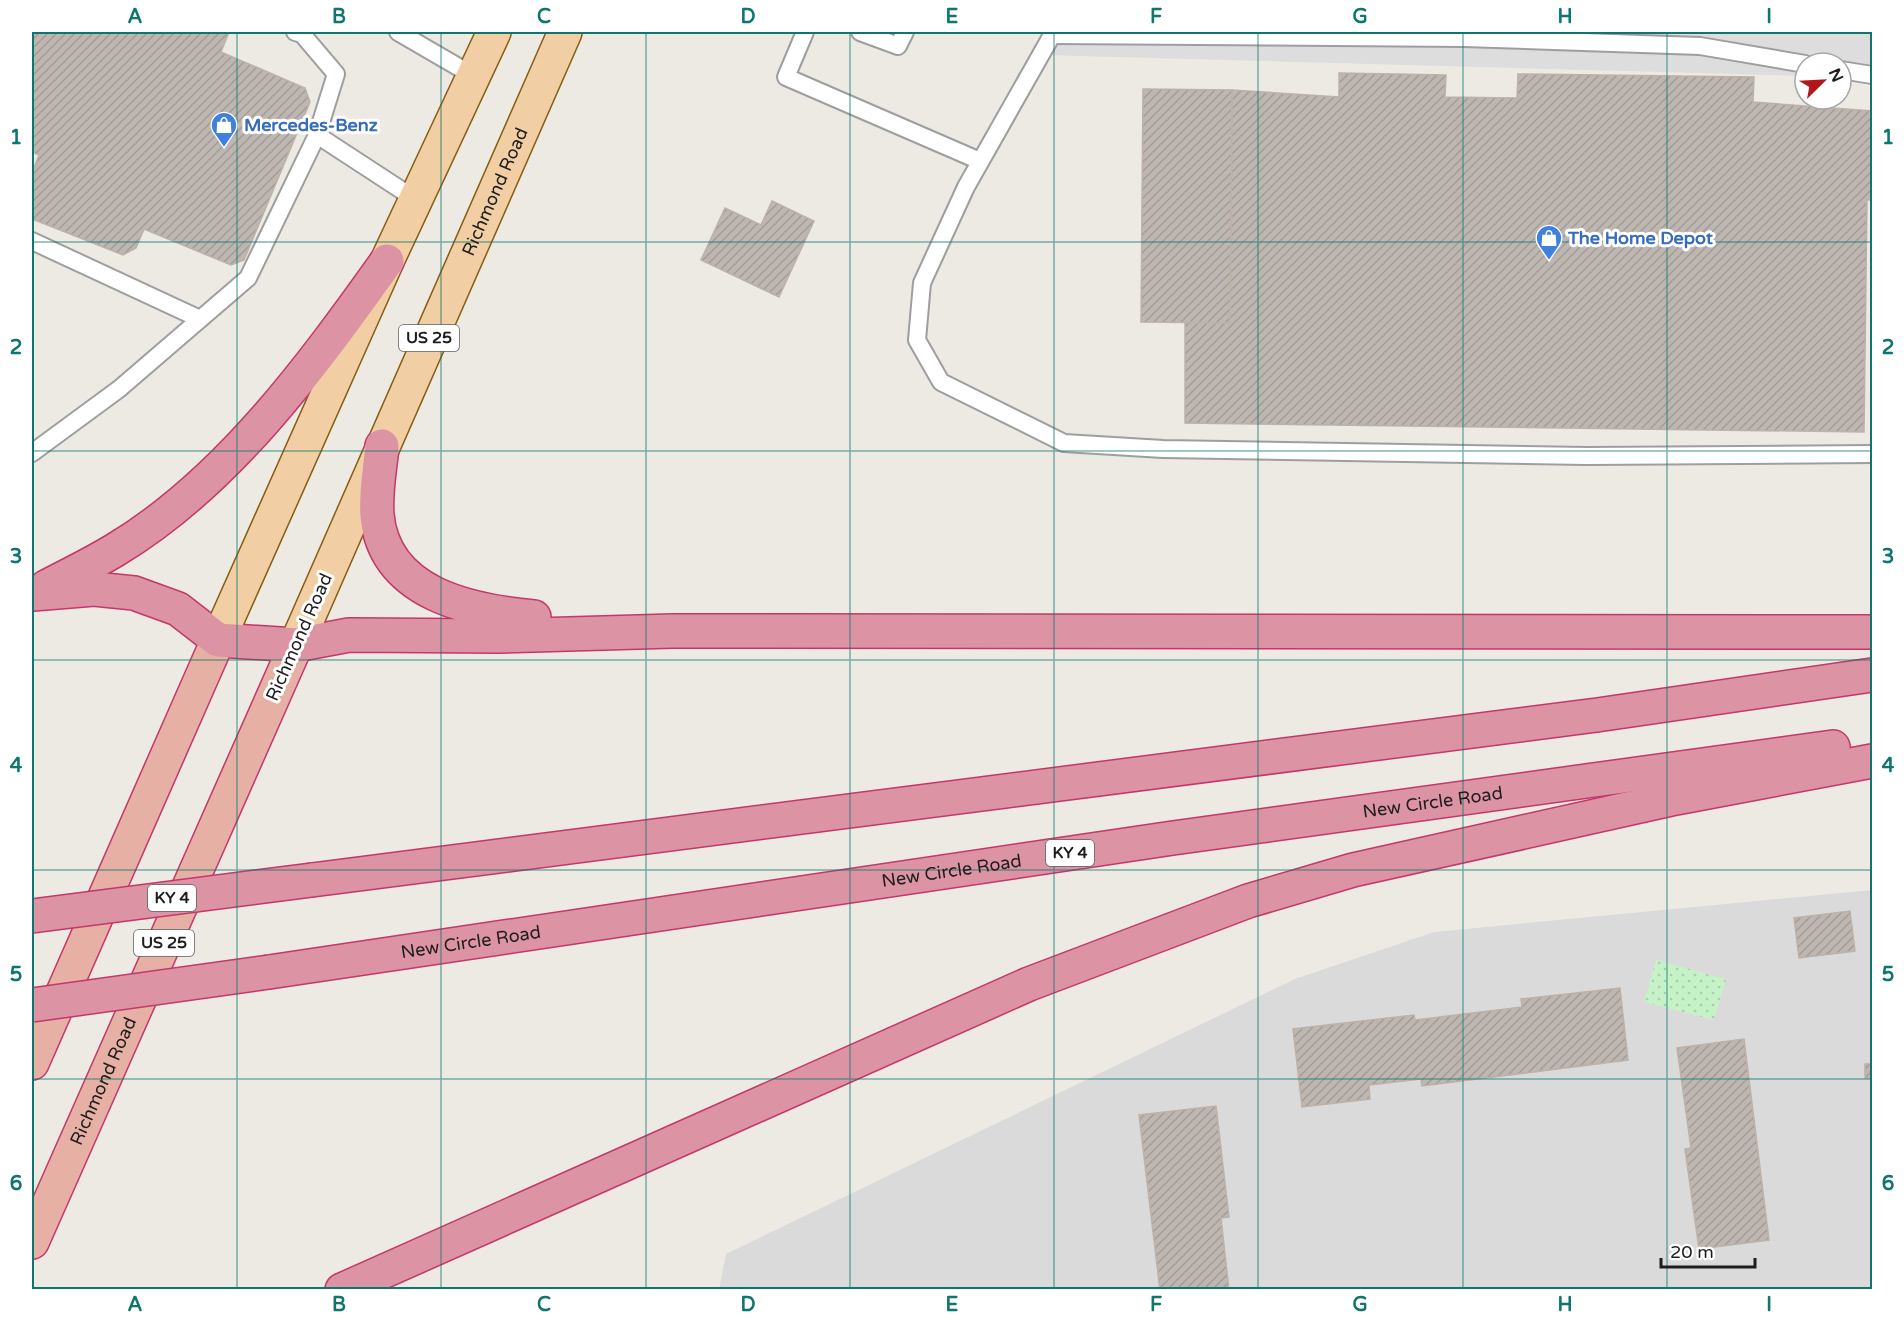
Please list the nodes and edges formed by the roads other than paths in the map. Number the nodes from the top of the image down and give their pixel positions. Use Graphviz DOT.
graph roads {
  1 [pos="295,32"];
  2 [pos="401,32"];
  3 [pos="494,32"];
  4 [pos="565,32"];
  5 [pos="805,32"];
  6 [pos="860,32"];
  7 [pos="905,32"];
  8 [pos="1053,33"];
  9 [pos="1793,62"];
  10 [pos="1853,72"];
  11 [pos="472,75"];
  12 [pos="1872,75"];
  13 [pos="317,135"];
  14 [pos="981,161"];
  15 [pos="415,199"];
  16 [pos="32,241"];
  17 [pos="387,261"];
  18 [pos="200,319"];
  19 [pos="382,446"];
  20 [pos="32,453"];
  21 [pos="1872,454"];
  22 [pos="32,594"];
  23 [pos="673,631"];
  24 [pos="1872,632"];
  25 [pos="218,640"];
  26 [pos="296,645"];
  27 [pos="1872,675"];
  28 [pos="1872,742"];
  29 [pos="1872,761"];
  30 [pos="32,916"];
  31 [pos="32,1005"];
  32 [pos="32,1062"];
  33 [pos="32,1242"];
  34 [pos="342,1290"];
  1 -- 13 [label="lane"];
  2 -- 11 [label="lane"];
  3 -- 11 [label="main road"];
  4 -- 19 [label="main road, Richmond Road / US 25"];
  5 -- 14 [label="lane"];
  6 -- 7 [label="lane"];
  8 -- 9 [label="lane"];
  8 -- 14 [label="lane"];
  10 -- 12 [label="lane"];
  11 -- 15 [label="main road"];
  13 -- 15 [label="lane"];
  13 -- 18 [label="lane"];
  14 -- 21 [label="lane"];
  15 -- 17 [label="main road"];
  16 -- 18 [label="lane"];
  17 -- 22 [label="highway"];
  17 -- 25 [label="main road"];
  18 -- 20 [label="lane"];
  19 -- 23 [label="highway"];
  19 -- 26 [label="main road, Richmond Road / US 25"];
  22 -- 25 [label="highway"];
  23 -- 24 [label="highway"];
  23 -- 26 [label="highway"];
  25 -- 26 [label="highway"];
  25 -- 32 [label="highway"];
  26 -- 33 [label="highway, Richmond Road / US 25"];
  27 -- 30 [label="highway, KY 4, bridge"];
  28 -- 31 [label="highway, New Circle Road / KY 4, bridge"];
  29 -- 34 [label="highway"];
}
